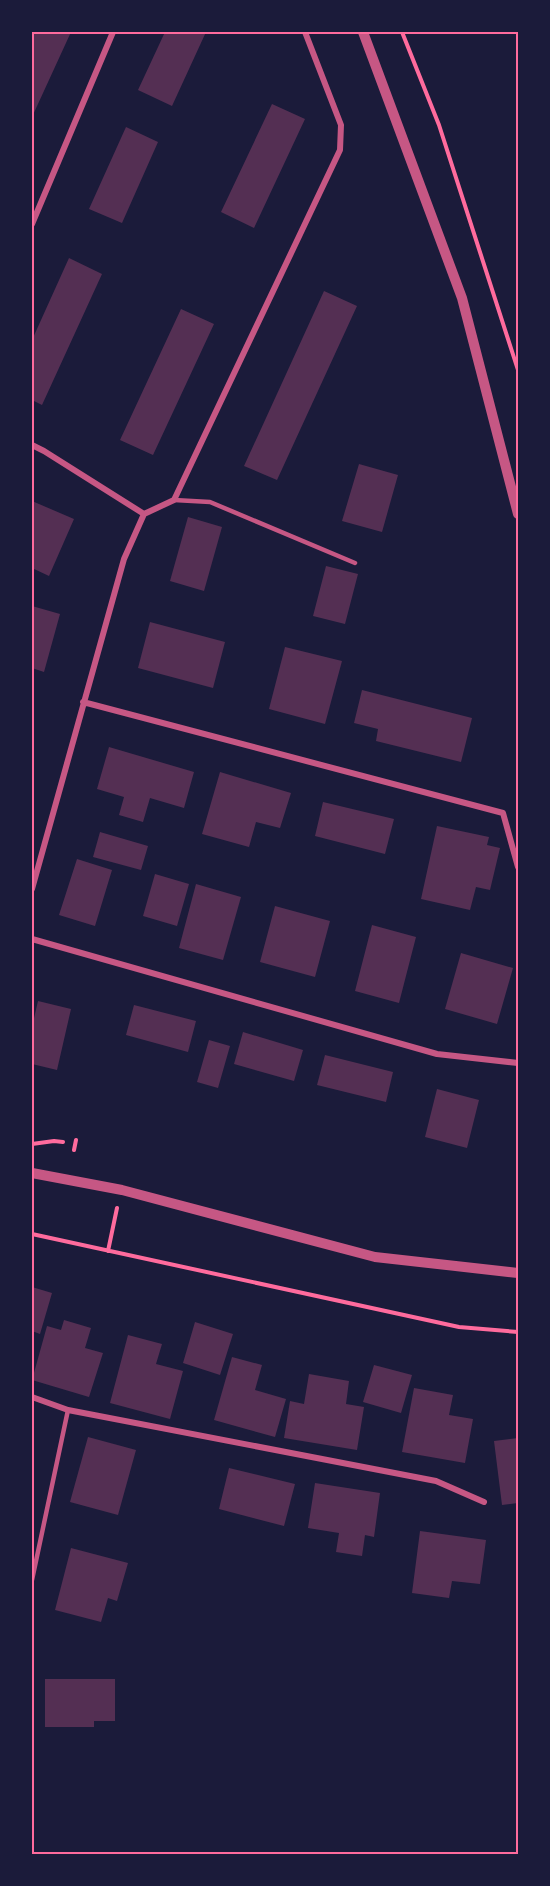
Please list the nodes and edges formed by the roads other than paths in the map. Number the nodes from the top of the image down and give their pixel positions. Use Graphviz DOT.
graph roads {
  1 [pos="113,32"];
  2 [pos="304,32"];
  3 [pos="363,32"];
  4 [pos="32,224"];
  5 [pos="32,445"];
  6 [pos="516,497"];
  7 [pos="174,500"];
  8 [pos="144,514"];
  9 [pos="519,514"];
  10 [pos="356,563"];
  11 [pos="83,702"];
  12 [pos="519,867"];
  13 [pos="32,889"];
  14 [pos="32,939"];
  15 [pos="519,1063"];
  16 [pos="32,1173"];
  17 [pos="519,1273"];
  18 [pos="32,1397"];
  19 [pos="68,1410"];
  20 [pos="484,1502"];
  21 [pos="32,1580"];
  1 -- 4 [label="street"];
  2 -- 7 [label="street"];
  3 -- 6 [label="street"];
  5 -- 8 [label="street"];
  6 -- 9 [label="street"];
  7 -- 8 [label="street"];
  7 -- 10 [label="lane"];
  8 -- 11 [label="street"];
  11 -- 12 [label="street"];
  11 -- 13 [label="street"];
  14 -- 15 [label="street"];
  16 -- 17 [label="street"];
  18 -- 19 [label="street"];
  19 -- 20 [label="street"];
  19 -- 21 [label="lane"];
}
